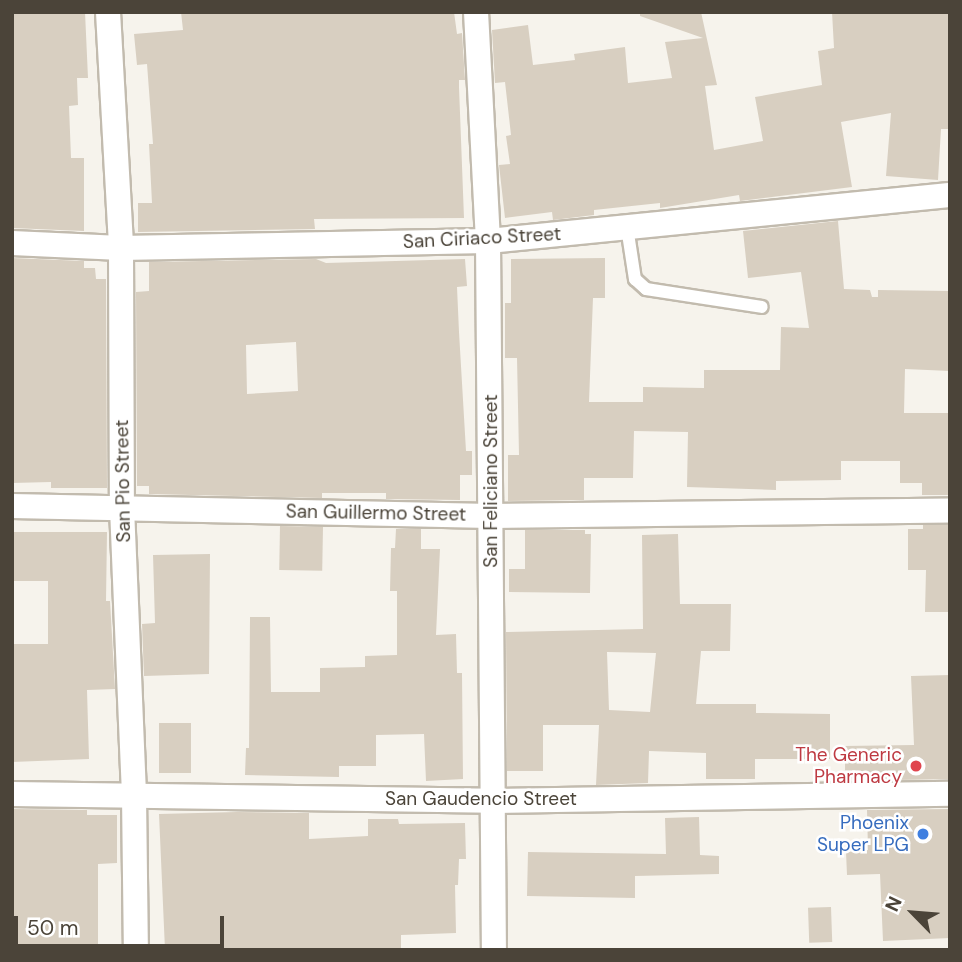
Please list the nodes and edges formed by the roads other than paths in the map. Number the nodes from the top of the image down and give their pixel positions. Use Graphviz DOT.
graph roads {
  1 [pos="108,12"];
  2 [pos="476,12"];
  3 [pos="950,195"];
  4 [pos="627,228"];
  5 [pos="488,241"];
  6 [pos="12,243"];
  7 [pos="121,248"];
  8 [pos="762,307"];
  9 [pos="12,506"];
  10 [pos="122,508"];
  11 [pos="950,510"];
  12 [pos="491,516"];
  13 [pos="12,794"];
  14 [pos="950,794"];
  15 [pos="134,795"];
  16 [pos="492,801"];
  17 [pos="136,950"];
  18 [pos="495,950"];
  1 -- 7 [label="street, San Pio Street"];
  2 -- 5 [label="street, San Feliciano Street"];
  3 -- 4 [label="street, San Ciriaco Street"];
  4 -- 5 [label="street, San Ciriaco Street"];
  4 -- 8 [label="lane"];
  5 -- 7 [label="street, San Ciriaco Street"];
  5 -- 12 [label="street, San Feliciano Street"];
  6 -- 7 [label="street, San Ciriaco Street"];
  7 -- 10 [label="street, San Pio Street"];
  9 -- 10 [label="street, San Guillermo Street"];
  10 -- 12 [label="street, San Guillermo Street"];
  10 -- 15 [label="street, San Pio Street"];
  11 -- 12 [label="street, San Guillermo Street"];
  12 -- 16 [label="street, San Feliciano Street"];
  13 -- 15 [label="street, San Gaudencio Street"];
  14 -- 16 [label="street, San Gaudencio Street"];
  15 -- 16 [label="street, San Gaudencio Street"];
  15 -- 17 [label="street, San Pio Street"];
  16 -- 18 [label="street, San Feliciano Street"];
}
